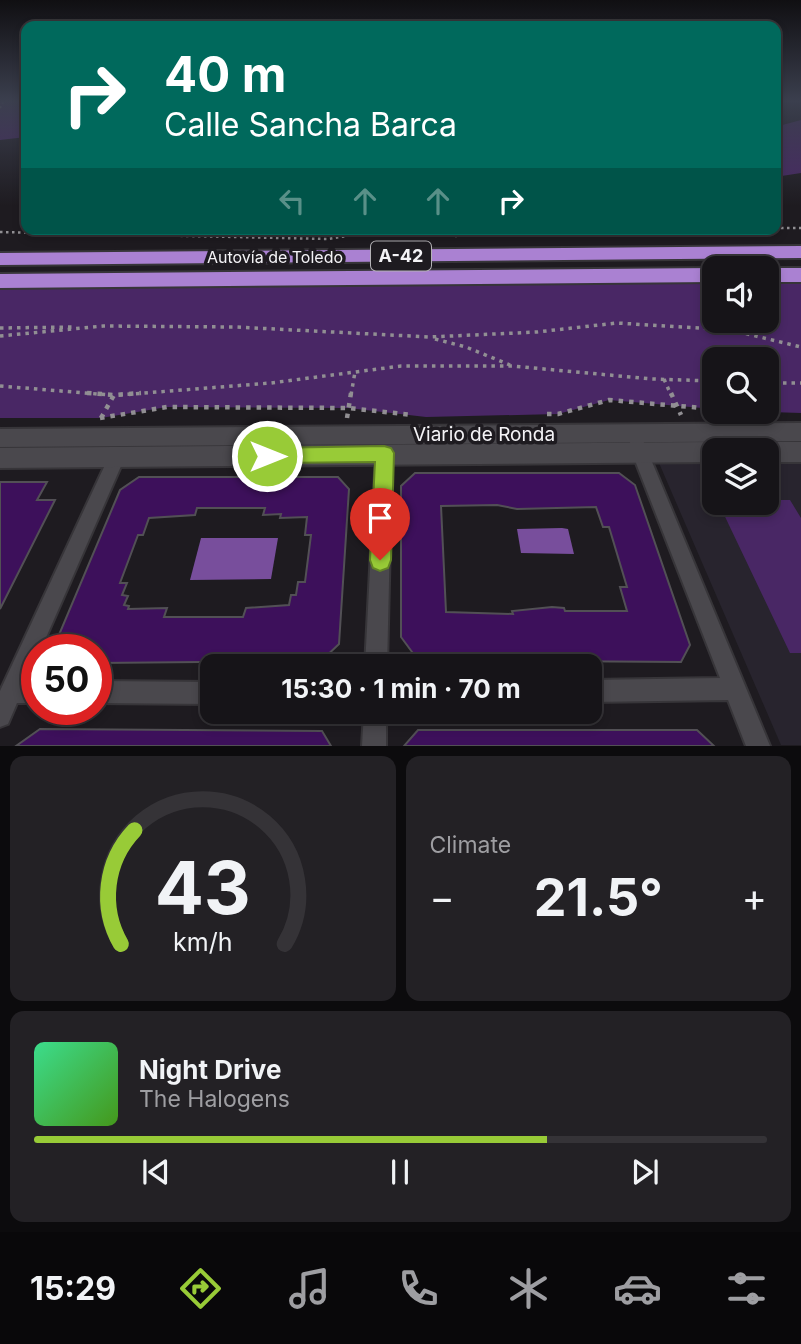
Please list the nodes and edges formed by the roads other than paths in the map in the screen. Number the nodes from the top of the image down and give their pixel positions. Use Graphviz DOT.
graph roads {
  1 [pos="801,252"];
  2 [pos="0,259"];
  3 [pos="702,275"];
  4 [pos="779,275"];
  5 [pos="801,275"];
  6 [pos="0,281"];
  7 [pos="801,432"];
  8 [pos="0,438"];
  9 [pos="636,442"];
  10 [pos="702,450"];
  11 [pos="779,452"];
  12 [pos="801,452"];
  13 [pos="384,453"];
  14 [pos="117,457"];
  15 [pos="0,458"];
  16 [pos="376,654"];
  17 [pos="736,688"];
  18 [pos="602,691"];
  19 [pos="12,692"];
  20 [pos="21,692"];
  21 [pos="112,692"];
  22 [pos="200,693"];
  23 [pos="0,716"];
  24 [pos="375,724"];
  25 [pos="374,746"];
  26 [pos="758,746"];
  1 -- 2 [label="highway, Autovía de Toledo / A-42"];
  3 -- 6 [label="highway, Autovía de Toledo / A-42"];
  4 -- 5 [label="highway"];
  7 -- 9 [label="main road, Viario de Ronda"];
  8 -- 9 [label="main road, Viario de Ronda"];
  9 -- 10 [label="main road, Viario de Ronda"];
  9 -- 13 [label="main road, Viario de Ronda"];
  9 -- 17 [label="street"];
  11 -- 12 [label="main road"];
  13 -- 14 [label="main road, Viario de Ronda"];
  13 -- 16 [label="street"];
  14 -- 15 [label="main road, Viario de Ronda"];
  14 -- 19 [label="street"];
  17 -- 18 [label="street"];
  17 -- 26 [label="street"];
  19 -- 20 [label="street"];
  19 -- 23 [label="street"];
  21 -- 22 [label="street"];
  24 -- 25 [label="street"];
}
